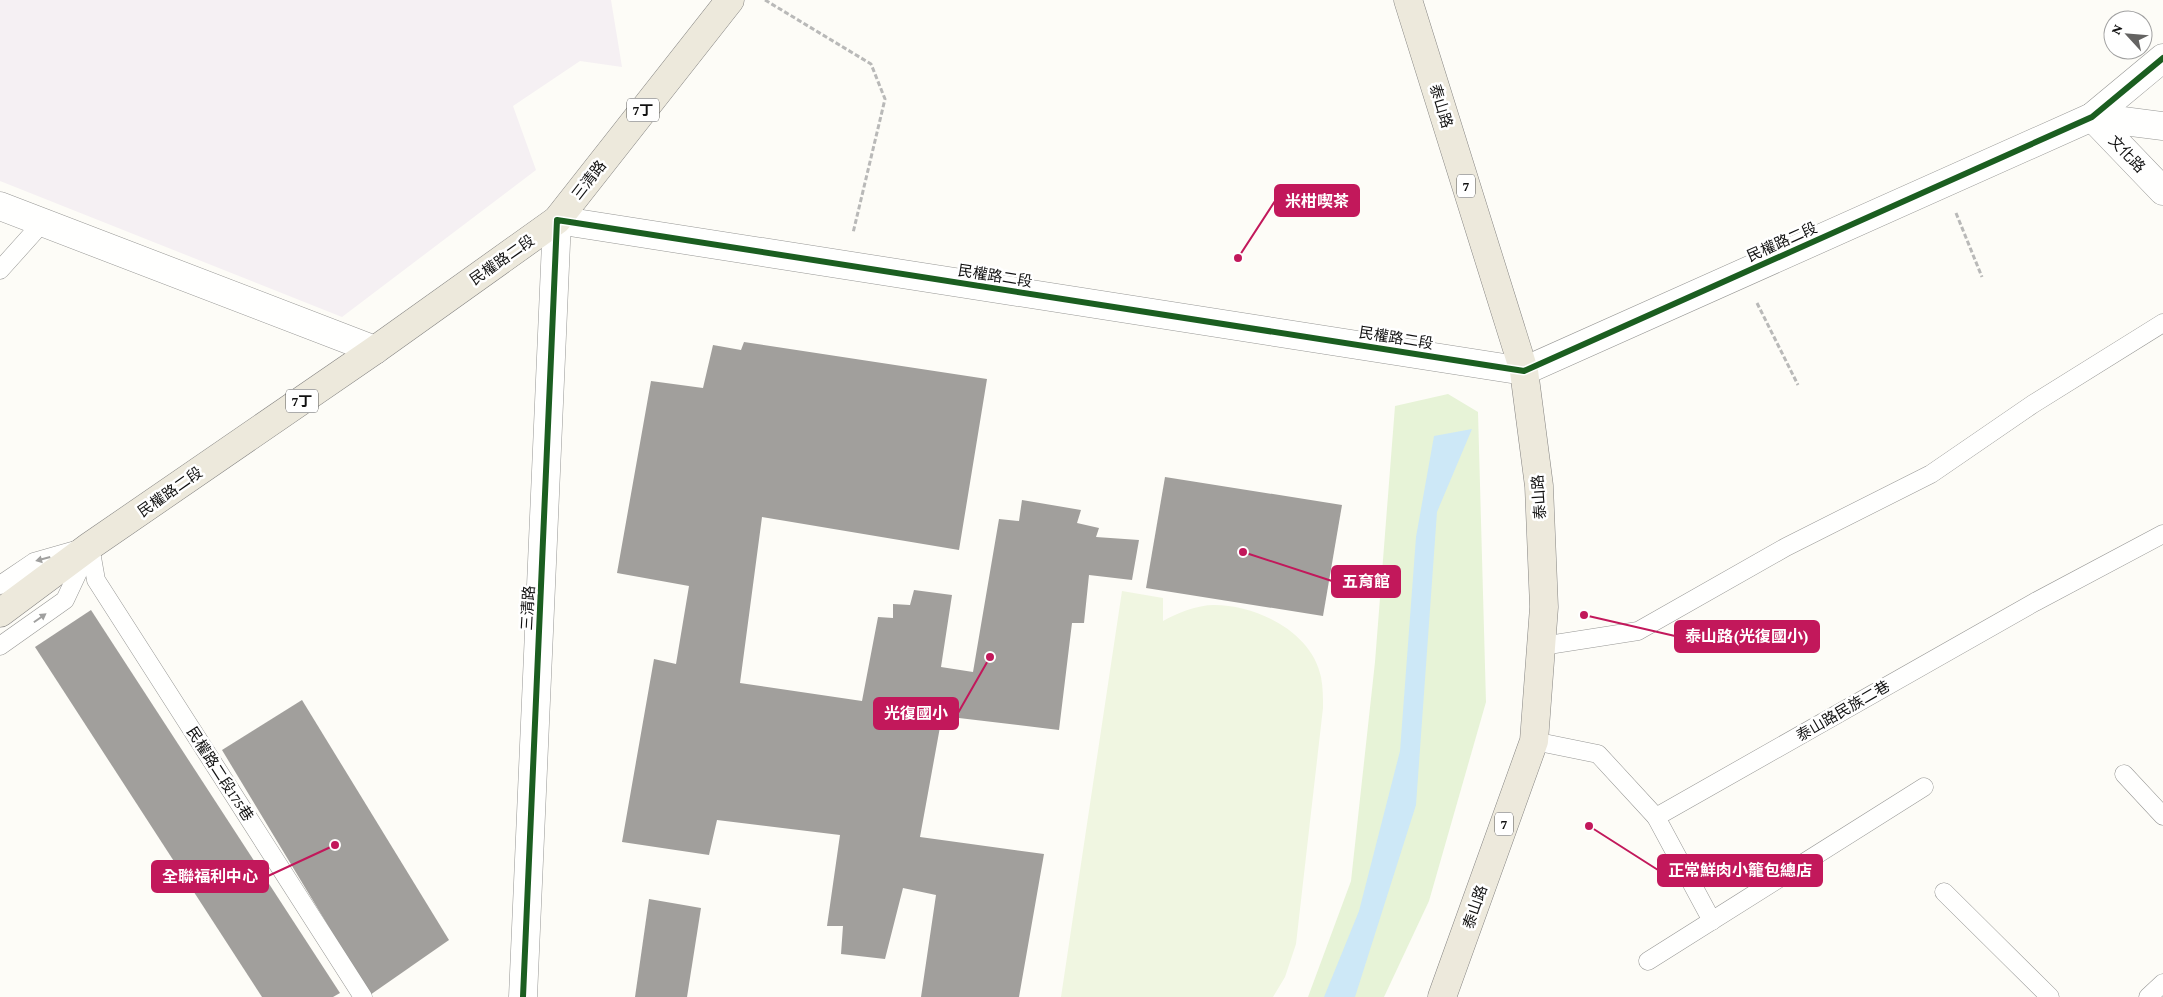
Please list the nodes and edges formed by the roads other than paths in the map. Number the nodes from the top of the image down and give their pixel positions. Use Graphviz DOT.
graph roads {
  1 [pos="730,0"];
  2 [pos="1408,0"];
  3 [pos="2163,58"];
  4 [pos="2092,117"];
  5 [pos="2163,126"];
  6 [pos="2163,191"];
  7 [pos="0,206"];
  8 [pos="557,220"];
  9 [pos="43,222"];
  10 [pos="0,270"];
  11 [pos="2163,323"];
  12 [pos="376,350"];
  13 [pos="1524,371"];
  14 [pos="2163,534"];
  15 [pos="90,546"];
  16 [pos="0,585"];
  17 [pos="0,612"];
  18 [pos="0,646"];
  19 [pos="1542,646"];
  20 [pos="1534,741"];
  21 [pos="2124,774"];
  22 [pos="1924,787"];
  23 [pos="2163,816"];
  24 [pos="1656,818"];
  25 [pos="1944,892"];
  26 [pos="1712,921"];
  27 [pos="1648,961"];
  28 [pos="2163,983"];
  29 [pos="363,997"];
  30 [pos="523,997"];
  31 [pos="1442,997"];
  32 [pos="2050,997"];
  33 [pos="2148,997"];
  1 -- 8 [label="main road, 三清路 / 7丁"];
  2 -- 13 [label="main road, 泰山路 / 7"];
  3 -- 4 [label="street, 民權路二段"];
  4 -- 5 [label="street"];
  4 -- 6 [label="street, 文化路"];
  4 -- 13 [label="street, 民權路二段"];
  7 -- 9 [label="street"];
  8 -- 12 [label="main road, 民權路二段 / 7丁"];
  8 -- 13 [label="street, 民權路二段"];
  8 -- 30 [label="street, 三清路"];
  9 -- 10 [label="lane"];
  9 -- 12 [label="street"];
  11 -- 19 [label="lane"];
  12 -- 15 [label="main road, 民權路二段 / 7丁"];
  13 -- 19 [label="main road, 泰山路 / 7"];
  14 -- 24 [label="lane, 泰山路民族二巷"];
  15 -- 16 [label="lane, 民權路二段, one-way"];
  15 -- 17 [label="main road, 民權路二段 / 7丁"];
  18 -- 15 [label="lane, one-way"];
  15 -- 29 [label="lane, 民權路二段175巷"];
  19 -- 20 [label="main road, 泰山路 / 7"];
  20 -- 24 [label="lane"];
  20 -- 31 [label="main road, 泰山路 / 7"];
  21 -- 23 [label="lane"];
  22 -- 26 [label="lane"];
  24 -- 26 [label="lane"];
  25 -- 32 [label="lane"];
  26 -- 27 [label="lane"];
  28 -- 33 [label="lane"];
}
